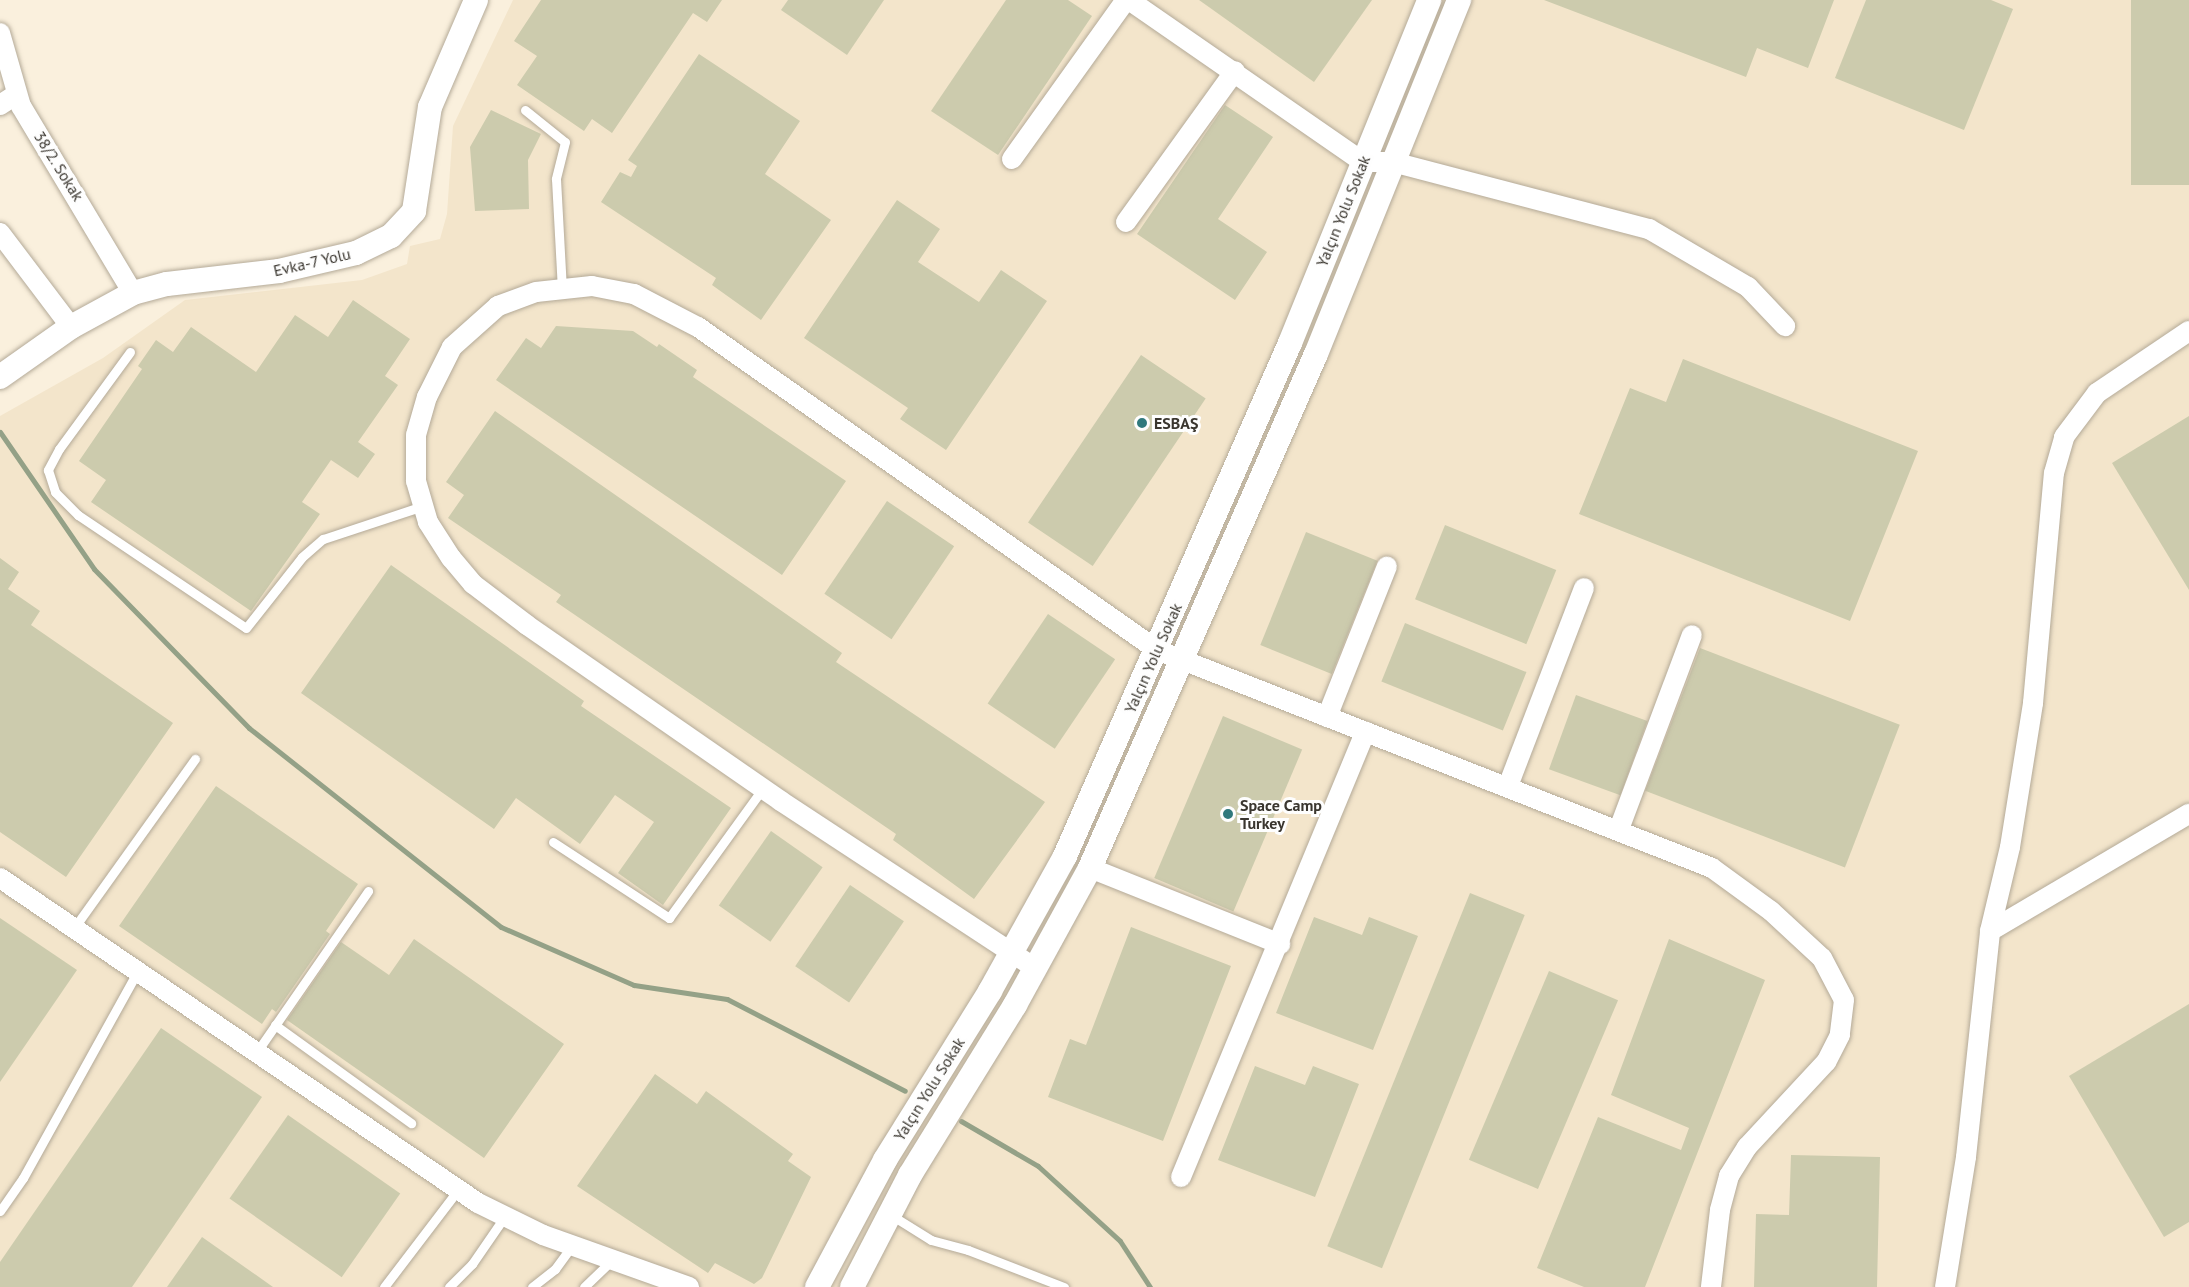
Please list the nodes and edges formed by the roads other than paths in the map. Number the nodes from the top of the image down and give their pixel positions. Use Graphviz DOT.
graph roads {
  1 [pos="476,0"];
  2 [pos="1127,0"];
  3 [pos="1429,0"];
  4 [pos="1459,0"];
  5 [pos="0,33"];
  6 [pos="1235,71"];
  7 [pos="17,94"];
  8 [pos="0,105"];
  9 [pos="525,110"];
  10 [pos="1012,159"];
  11 [pos="1363,162"];
  12 [pos="1393,162"];
  13 [pos="1126,222"];
  14 [pos="0,233"];
  15 [pos="562,289"];
  16 [pos="133,293"];
  17 [pos="1785,326"];
  18 [pos="71,327"];
  19 [pos="2189,331"];
  20 [pos="130,352"];
  21 [pos="0,377"];
  22 [pos="423,506"];
  23 [pos="1387,567"];
  24 [pos="1584,588"];
  25 [pos="1692,635"];
  26 [pos="1157,650"];
  27 [pos="1184,660"];
  28 [pos="1327,717"];
  29 [pos="1365,732"];
  30 [pos="195,759"];
  31 [pos="1508,786"];
  32 [pos="763,788"];
  33 [pos="2189,815"];
  34 [pos="1619,829"];
  35 [pos="554,842"];
  36 [pos="1090,868"];
  37 [pos="0,878"];
  38 [pos="368,891"];
  39 [pos="74,928"];
  40 [pos="1990,931"];
  41 [pos="1280,944"];
  42 [pos="1010,954"];
  43 [pos="1035,968"];
  44 [pos="137,972"];
  45 [pos="275,1025"];
  46 [pos="256,1053"];
  47 [pos="411,1123"];
  48 [pos="1181,1177"];
  49 [pos="458,1190"];
  50 [pos="0,1211"];
  51 [pos="889,1214"];
  52 [pos="505,1216"];
  53 [pos="572,1245"];
  54 [pos="612,1260"];
  55 [pos="384,1287"];
  56 [pos="449,1287"];
  57 [pos="532,1287"];
  58 [pos="584,1287"];
  59 [pos="689,1287"];
  60 [pos="817,1287"];
  61 [pos="852,1287"];
  62 [pos="1064,1287"];
  63 [pos="1711,1287"];
  64 [pos="1945,1287"];
  1 -- 16 [label="street, Evka-7 Yolu"];
  2 -- 6 [label="street"];
  2 -- 10 [label="street"];
  3 -- 11 [label="street, Yalçın Yolu Sokak"];
  4 -- 12 [label="street, Yalçın Yolu Sokak"];
  5 -- 7 [label="street, 38/2. Sokak"];
  6 -- 11 [label="street"];
  6 -- 13 [label="street"];
  7 -- 8 [label="street"];
  7 -- 16 [label="street, 38/2. Sokak"];
  9 -- 15 [label="lane"];
  11 -- 12 [label="street"];
  11 -- 26 [label="street, Yalçın Yolu Sokak"];
  12 -- 17 [label="street"];
  12 -- 27 [label="street, Yalçın Yolu Sokak"];
  14 -- 18 [label="street"];
  15 -- 22 [label="street"];
  15 -- 26 [label="street"];
  16 -- 18 [label="street, Evka-7 Yolu"];
  18 -- 21 [label="street, Evka-7 Yolu"];
  19 -- 40 [label="street"];
  20 -- 22 [label="lane"];
  22 -- 32 [label="street"];
  23 -- 28 [label="street"];
  24 -- 31 [label="street"];
  25 -- 34 [label="street"];
  26 -- 27 [label="street"];
  26 -- 42 [label="street, Yalçın Yolu Sokak"];
  27 -- 28 [label="street"];
  27 -- 36 [label="street, Yalçın Yolu Sokak"];
  28 -- 29 [label="street"];
  29 -- 31 [label="street"];
  29 -- 41 [label="street"];
  30 -- 39 [label="lane"];
  31 -- 34 [label="street"];
  32 -- 35 [label="lane"];
  32 -- 42 [label="street"];
  33 -- 40 [label="street"];
  34 -- 63 [label="street"];
  36 -- 41 [label="street"];
  36 -- 43 [label="street, Yalçın Yolu Sokak"];
  37 -- 39 [label="street"];
  38 -- 45 [label="lane"];
  39 -- 44 [label="street"];
  40 -- 64 [label="street"];
  41 -- 48 [label="street"];
  42 -- 43 [label="street"];
  42 -- 60 [label="street, Yalçın Yolu Sokak"];
  43 -- 51 [label="street, Yalçın Yolu Sokak"];
  44 -- 46 [label="street"];
  44 -- 50 [label="lane"];
  45 -- 46 [label="lane"];
  45 -- 47 [label="lane"];
  46 -- 49 [label="street"];
  49 -- 52 [label="street"];
  49 -- 55 [label="lane"];
  51 -- 61 [label="street, Yalçın Yolu Sokak"];
  51 -- 62 [label="lane"];
  52 -- 53 [label="street"];
  52 -- 56 [label="lane"];
  53 -- 54 [label="street"];
  53 -- 57 [label="lane"];
  54 -- 58 [label="lane"];
  54 -- 59 [label="street"];
}
